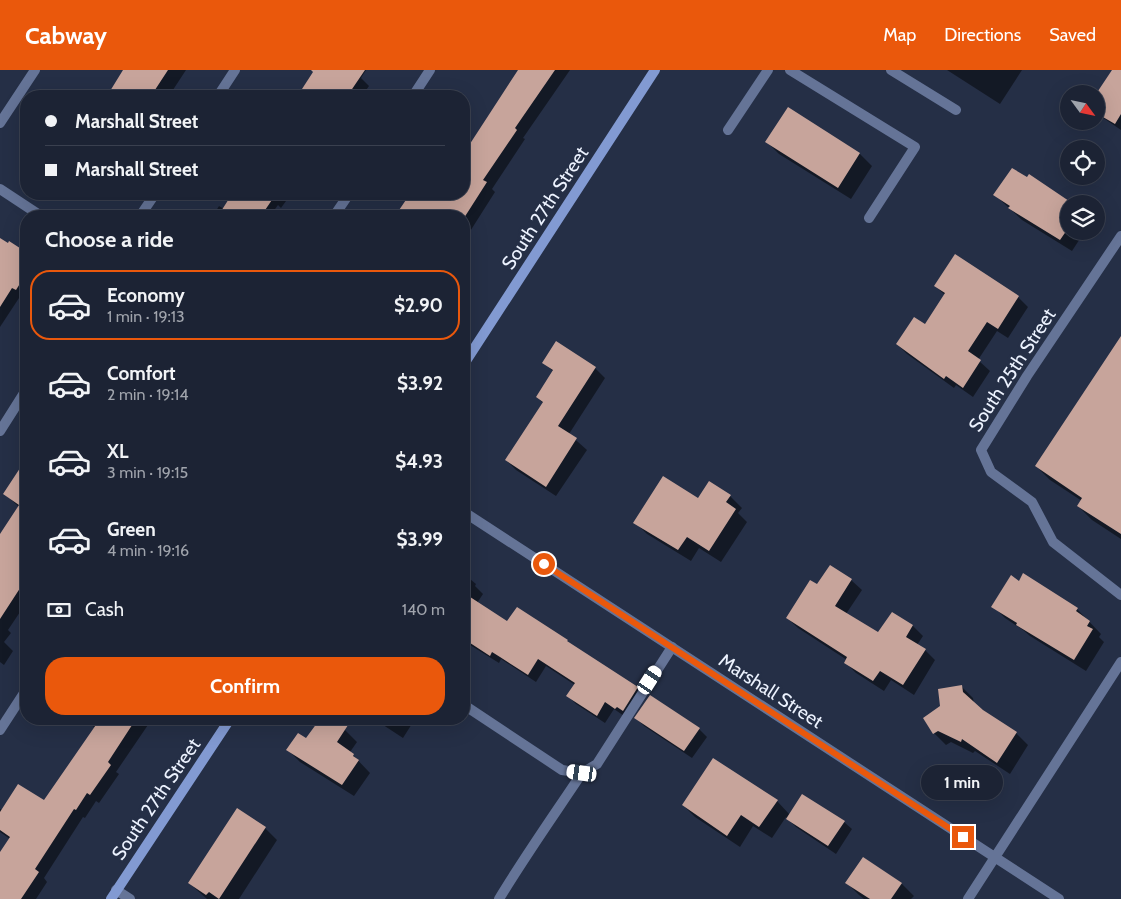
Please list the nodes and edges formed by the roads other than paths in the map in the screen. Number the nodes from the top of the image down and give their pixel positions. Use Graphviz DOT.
graph roads {
  1 [pos="35,70"];
  2 [pos="235,70"];
  3 [pos="430,70"];
  4 [pos="655,70"];
  5 [pos="768,70"];
  6 [pos="790,70"];
  7 [pos="891,70"];
  8 [pos="22,90"];
  9 [pos="222,90"];
  10 [pos="417,90"];
  11 [pos="20,93"];
  12 [pos="956,110"];
  13 [pos="0,123"];
  14 [pos="728,130"];
  15 [pos="0,189"];
  16 [pos="32,210"];
  17 [pos="868,218"];
  18 [pos="1121,236"];
  19 [pos="470,355"];
  20 [pos="20,399"];
  21 [pos="0,430"];
  22 [pos="470,516"];
  23 [pos="1121,595"];
  24 [pos="672,647"];
  25 [pos="1121,662"];
  26 [pos="20,699"];
  27 [pos="470,709"];
  28 [pos="226,725"];
  29 [pos="0,730"];
  30 [pos="582,773"];
  31 [pos="996,858"];
  32 [pos="113,895"];
  33 [pos="130,899"];
  34 [pos="499,899"];
  35 [pos="968,899"];
  36 [pos="1059,899"];
  1 -- 8 [label="street"];
  2 -- 9 [label="street"];
  3 -- 10 [label="street"];
  4 -- 19 [label="main road, South 27th Street"];
  5 -- 14 [label="street"];
  6 -- 17 [label="street"];
  7 -- 12 [label="street"];
  11 -- 13 [label="street"];
  15 -- 16 [label="street"];
  18 -- 23 [label="street, South 25th Street"];
  20 -- 21 [label="street"];
  22 -- 24 [label="street, Marshall Street"];
  24 -- 30 [label="street"];
  24 -- 31 [label="street, Marshall Street"];
  25 -- 31 [label="street"];
  26 -- 29 [label="street"];
  27 -- 30 [label="street"];
  28 -- 32 [label="main road, South 27th Street"];
  30 -- 34 [label="street"];
  31 -- 35 [label="street"];
  31 -- 36 [label="street, Marshall Street"];
  32 -- 33 [label="street"];
}
